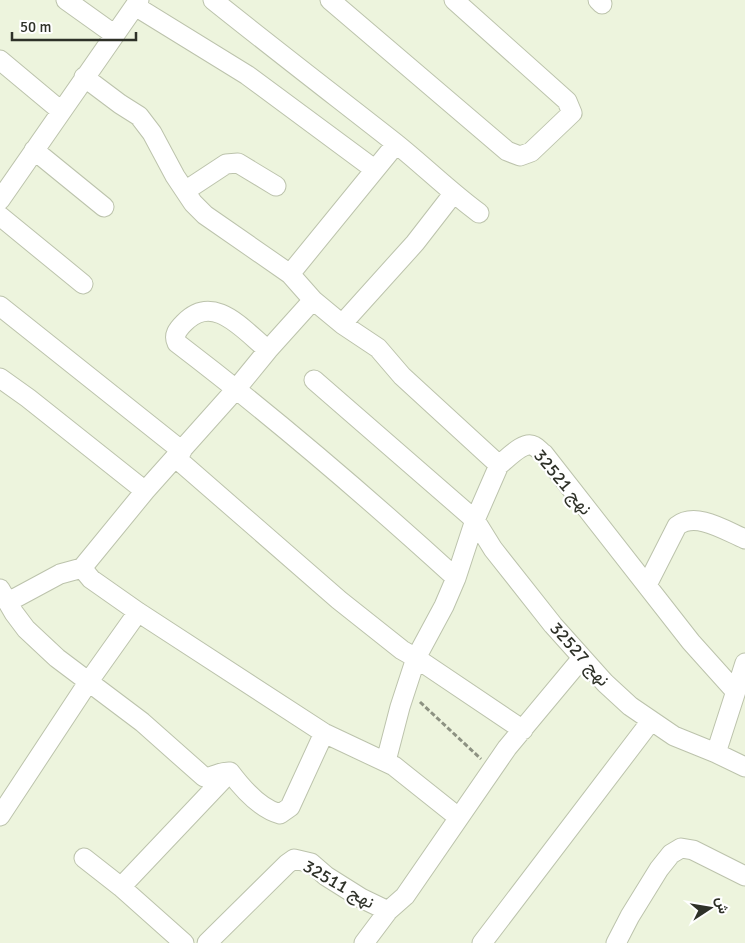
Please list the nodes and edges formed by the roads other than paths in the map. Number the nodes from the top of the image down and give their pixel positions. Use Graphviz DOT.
graph roads {
  1 [pos="66,0"];
  2 [pos="213,0"];
  3 [pos="330,0"];
  4 [pos="454,0"];
  5 [pos="137,3"];
  6 [pos="115,35"];
  7 [pos="0,60"];
  8 [pos="84,77"];
  9 [pos="61,111"];
  10 [pos="396,144"];
  11 [pos="34,150"];
  12 [pos="374,169"];
  13 [pos="276,186"];
  14 [pos="185,191"];
  15 [pos="453,194"];
  16 [pos="0,200"];
  17 [pos="104,207"];
  18 [pos="479,213"];
  19 [pos="0,216"];
  20 [pos="290,274"];
  21 [pos="83,284"];
  22 [pos="313,300"];
  23 [pos="0,306"];
  24 [pos="342,324"];
  25 [pos="268,350"];
  26 [pos="0,378"];
  27 [pos="314,380"];
  28 [pos="237,388"];
  29 [pos="179,454"];
  30 [pos="499,465"];
  31 [pos="146,492"];
  32 [pos="475,520"];
  33 [pos="745,539"];
  34 [pos="82,568"];
  35 [pos="456,578"];
  36 [pos="647,585"];
  37 [pos="4,596"];
  38 [pos="138,612"];
  39 [pos="416,658"];
  40 [pos="582,658"];
  41 [pos="745,663"];
  42 [pos="89,681"];
  43 [pos="735,691"];
  44 [pos="651,721"];
  45 [pos="522,730"];
  46 [pos="324,732"];
  47 [pos="716,753"];
  48 [pos="386,762"];
  49 [pos="745,767"];
  50 [pos="230,772"];
  51 [pos="0,816"];
  52 [pos="458,817"];
  53 [pos="84,858"];
  54 [pos="745,876"];
  55 [pos="121,887"];
  56 [pos="388,911"];
  57 [pos="366,942"];
  58 [pos="184,943"];
  59 [pos="207,943"];
  60 [pos="482,943"];
  61 [pos="616,943"];
  1 -- 6 [label="street"];
  2 -- 10 [label="street"];
  3 -- 4 [label="street"];
  5 -- 6 [label="street"];
  5 -- 12 [label="street"];
  6 -- 8 [label="street"];
  7 -- 9 [label="street"];
  8 -- 9 [label="street"];
  8 -- 14 [label="street"];
  9 -- 11 [label="street"];
  10 -- 12 [label="street"];
  10 -- 15 [label="street"];
  11 -- 16 [label="street"];
  11 -- 17 [label="street"];
  12 -- 20 [label="street"];
  13 -- 14 [label="street"];
  14 -- 20 [label="street"];
  15 -- 18 [label="street"];
  15 -- 24 [label="street"];
  19 -- 21 [label="street"];
  20 -- 22 [label="street"];
  22 -- 24 [label="street"];
  22 -- 25 [label="street"];
  23 -- 29 [label="street"];
  24 -- 30 [label="street"];
  25 -- 28 [label="street"];
  25 -- 28 [label="street"];
  26 -- 31 [label="street"];
  27 -- 32 [label="street, نهج 32527"];
  28 -- 29 [label="street"];
  28 -- 35 [label="street"];
  29 -- 31 [label="street"];
  29 -- 39 [label="street"];
  30 -- 32 [label="street"];
  30 -- 36 [label="street, نهج 32521"];
  31 -- 34 [label="street"];
  32 -- 35 [label="street"];
  32 -- 40 [label="street, نهج 32527"];
  33 -- 36 [label="street"];
  34 -- 37 [label="street"];
  34 -- 38 [label="street"];
  35 -- 39 [label="street"];
  36 -- 43 [label="street, نهج 32521"];
  37 -- 42 [label="street"];
  38 -- 42 [label="street"];
  38 -- 46 [label="street"];
  39 -- 45 [label="street"];
  39 -- 48 [label="street"];
  40 -- 44 [label="street, نهج 32527"];
  40 -- 45 [label="street, نهج 32511"];
  41 -- 43 [label="street"];
  42 -- 50 [label="street"];
  42 -- 51 [label="street"];
  43 -- 47 [label="street"];
  44 -- 47 [label="street, نهج 32527"];
  44 -- 60 [label="street"];
  45 -- 52 [label="street, نهج 32511"];
  46 -- 48 [label="street"];
  46 -- 50 [label="street"];
  47 -- 49 [label="street, نهج 32527"];
  48 -- 52 [label="street"];
  50 -- 55 [label="street"];
  52 -- 56 [label="street, نهج 32511"];
  53 -- 55 [label="street"];
  54 -- 61 [label="street"];
  55 -- 58 [label="street"];
  56 -- 57 [label="street"];
  56 -- 59 [label="street, نهج 32511"];
}
